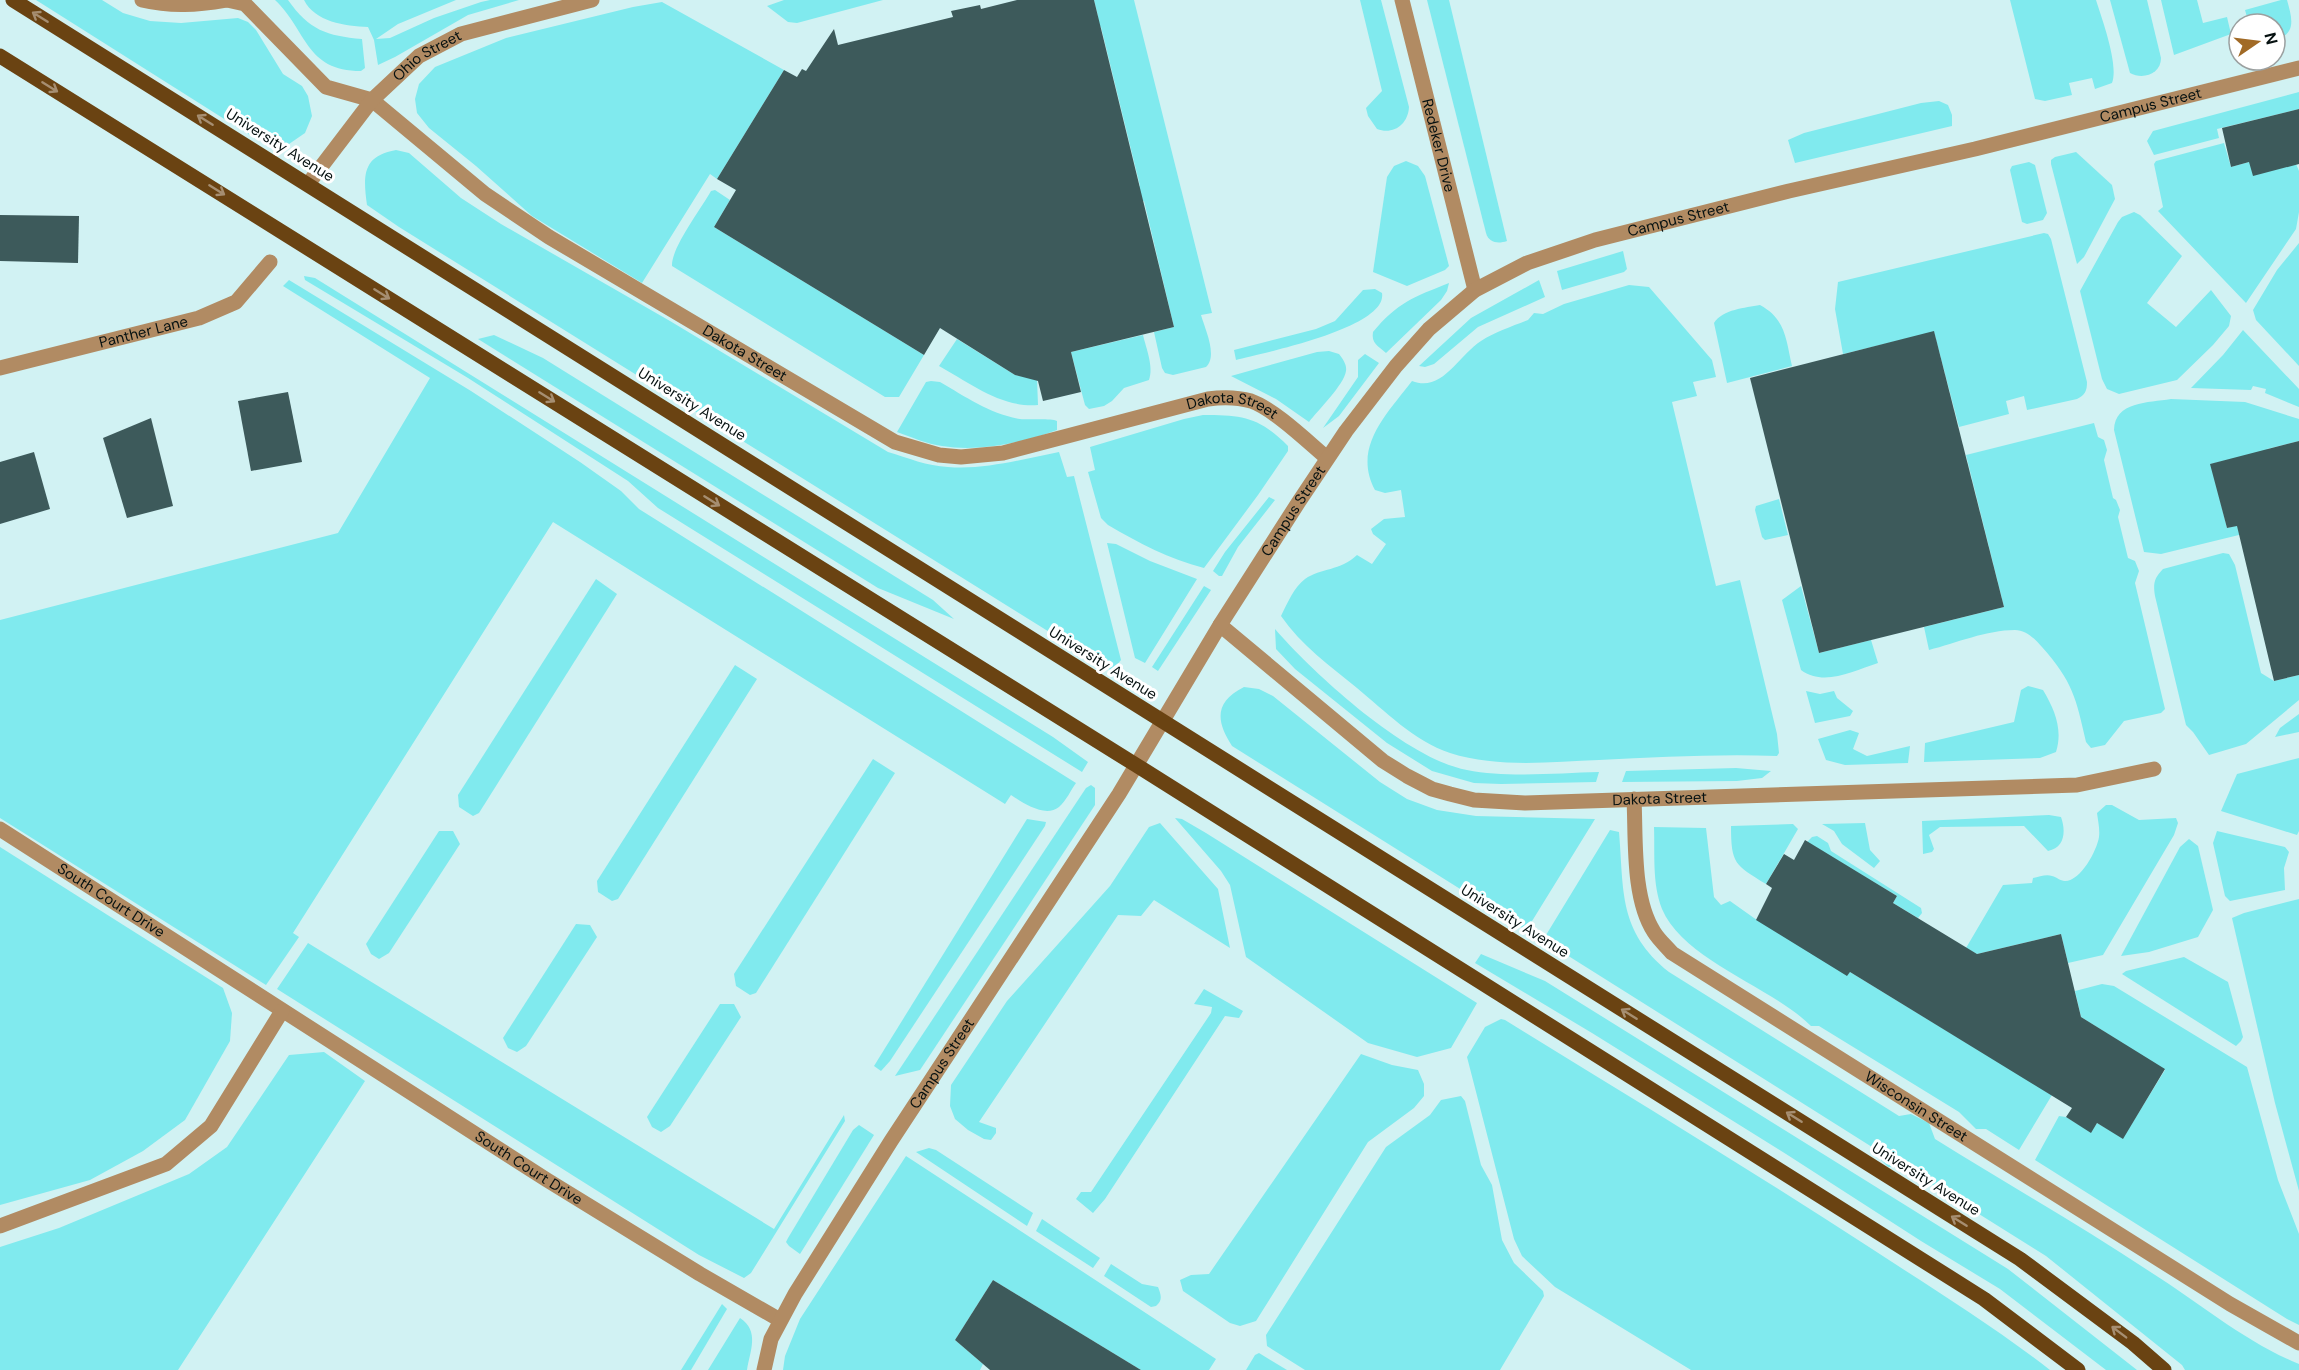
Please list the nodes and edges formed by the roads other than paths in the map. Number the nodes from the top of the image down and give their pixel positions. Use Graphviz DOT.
graph roads {
  1 [pos="13,0"];
  2 [pos="142,0"];
  3 [pos="227,0"];
  4 [pos="592,0"];
  5 [pos="1402,0"];
  6 [pos="0,56"];
  7 [pos="2299,68"];
  8 [pos="372,100"];
  9 [pos="308,184"];
  10 [pos="270,262"];
  11 [pos="1475,290"];
  12 [pos="0,368"];
  13 [pos="1327,458"];
  14 [pos="1220,625"];
  15 [pos="1162,721"];
  16 [pos="1136,765"];
  17 [pos="2154,769"];
  18 [pos="1634,799"];
  19 [pos="0,829"];
  20 [pos="282,1011"];
  21 [pos="0,1226"];
  22 [pos="780,1320"];
  23 [pos="2299,1343"];
  24 [pos="764,1370"];
  25 [pos="2078,1370"];
  26 [pos="2164,1370"];
  9 -- 1 [label="main road, University Avenue, one-way"];
  2 -- 3 [label="street, Dakota Street"];
  3 -- 8 [label="street, Dakota Street"];
  4 -- 8 [label="street, Ohio Street"];
  5 -- 11 [label="street, Redeker Drive"];
  6 -- 16 [label="main road, one-way"];
  7 -- 11 [label="street, Campus Street"];
  8 -- 9 [label="street, Ohio Street"];
  8 -- 13 [label="street, Dakota Street"];
  9 -- 15 [label="main road, University Avenue"];
  10 -- 12 [label="street, Panther Lane"];
  11 -- 13 [label="street, Campus Street"];
  13 -- 14 [label="street, Campus Street"];
  14 -- 15 [label="street, Campus Street"];
  14 -- 18 [label="street, Dakota Street"];
  15 -- 16 [label="street, Campus Street"];
  26 -- 15 [label="main road, University Avenue, one-way"];
  16 -- 22 [label="street, Campus Street"];
  16 -- 25 [label="main road"];
  17 -- 18 [label="street, Dakota Street"];
  18 -- 23 [label="street, Wisconsin Street"];
  19 -- 20 [label="street, South Court Drive"];
  20 -- 21 [label="street"];
  20 -- 22 [label="street, South Court Drive"];
  22 -- 24 [label="street, Campus Street"];
}
